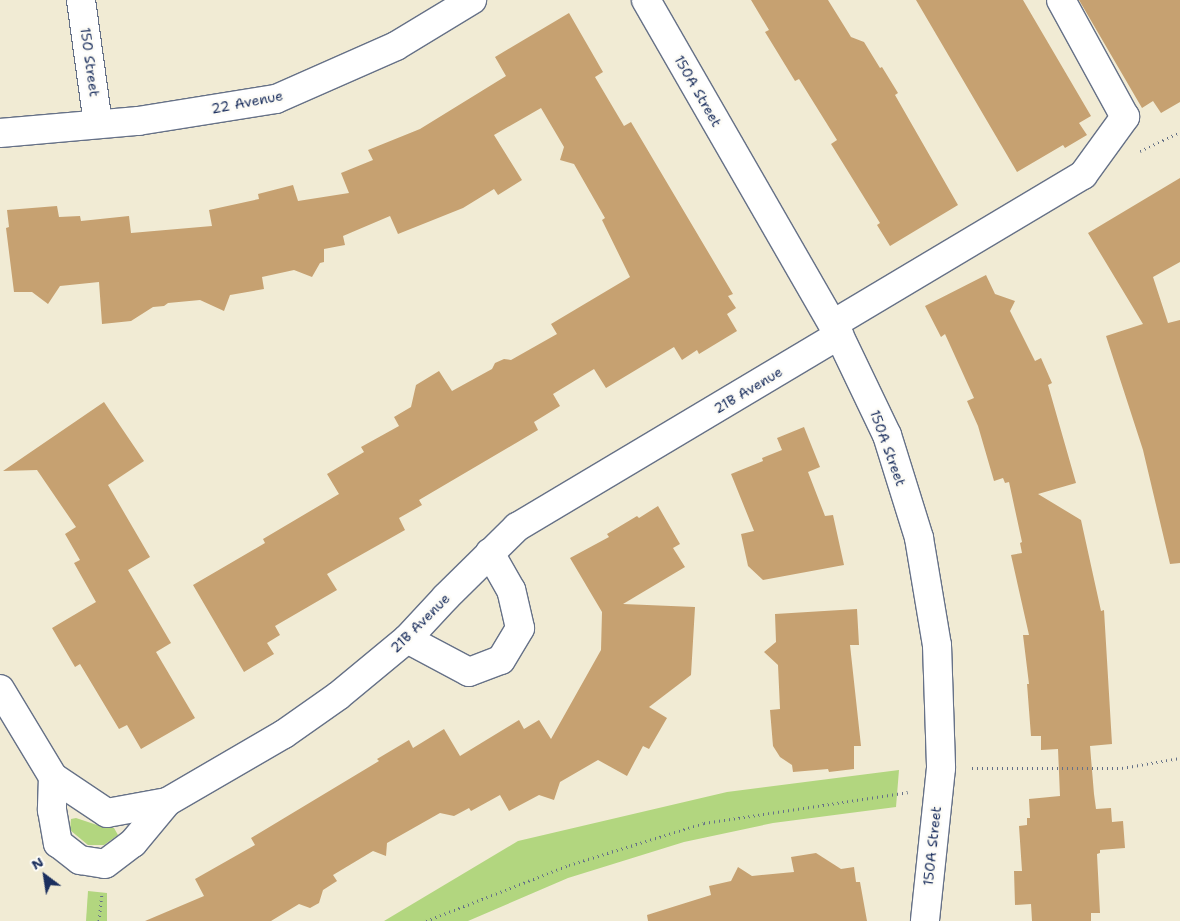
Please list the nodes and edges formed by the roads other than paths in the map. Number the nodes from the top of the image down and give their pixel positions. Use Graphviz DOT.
graph roads {
  1 [pos="82,0"];
  2 [pos="472,0"];
  3 [pos="646,0"];
  4 [pos="1061,0"];
  5 [pos="98,124"];
  6 [pos="0,133"];
  7 [pos="836,330"];
  8 [pos="490,553"];
  9 [pos="407,639"];
  10 [pos="0,689"];
  11 [pos="52,778"];
  12 [pos="167,802"];
  13 [pos="925,921"];
  1 -- 5 [label="street, 150 Street"];
  2 -- 5 [label="street, 22 Avenue"];
  3 -- 7 [label="street, 150A Street"];
  4 -- 7 [label="street, 21B Avenue"];
  5 -- 6 [label="street, 22 Avenue"];
  7 -- 8 [label="street, 21B Avenue"];
  7 -- 13 [label="street, 150A Street"];
  8 -- 9 [label="street, 21B Avenue"];
  8 -- 9 [label="street"];
  9 -- 12 [label="street, 21B Avenue"];
  10 -- 11 [label="street, 21B Avenue"];
  11 -- 12 [label="street, 21B Avenue"];
  11 -- 12 [label="street"];
}
